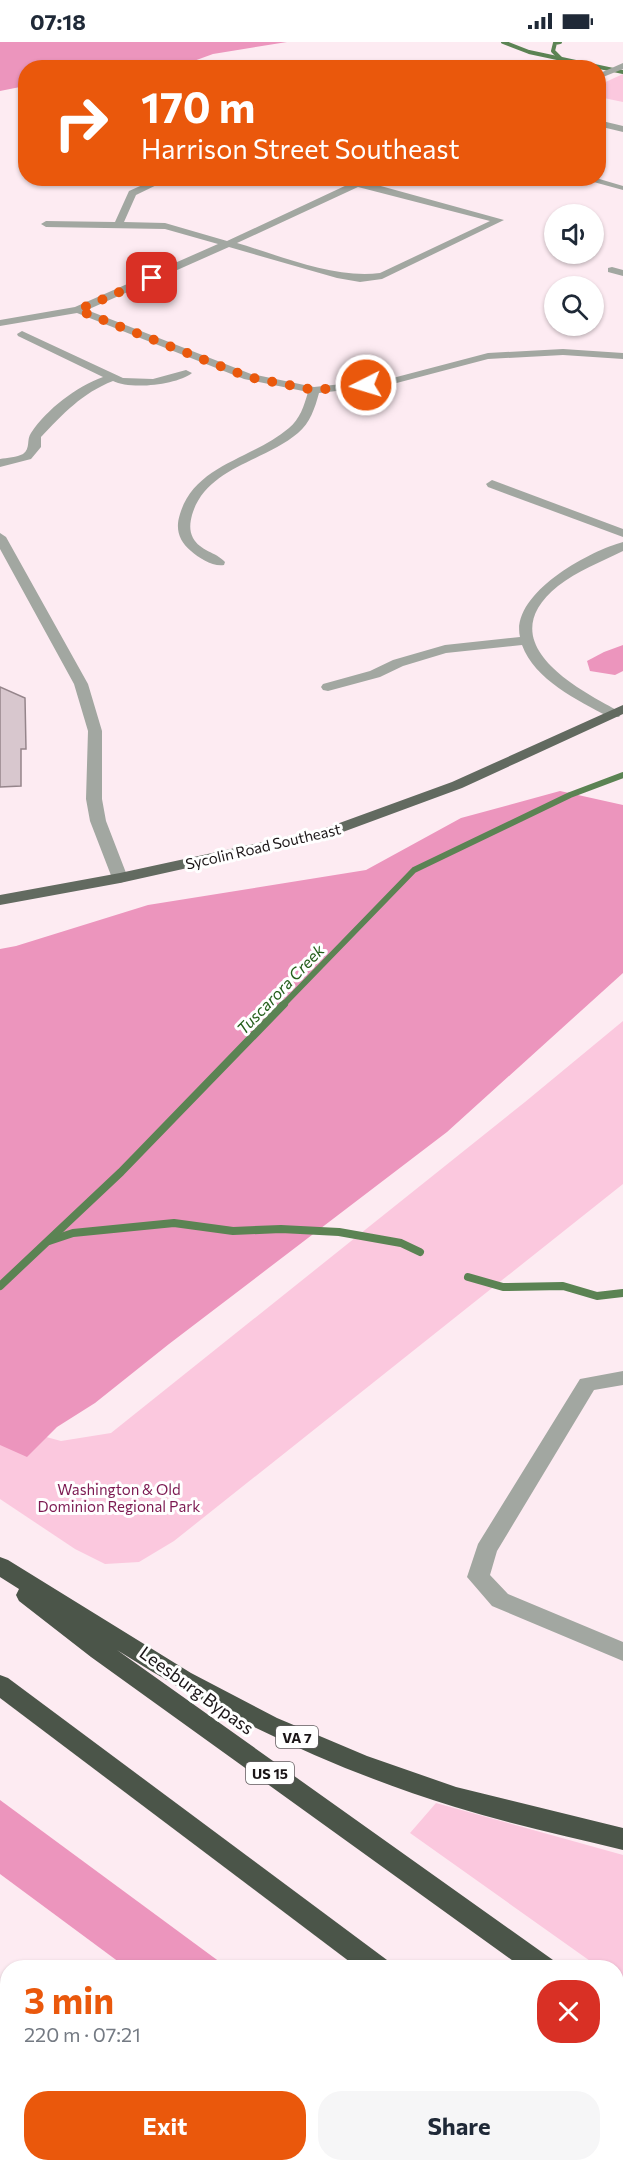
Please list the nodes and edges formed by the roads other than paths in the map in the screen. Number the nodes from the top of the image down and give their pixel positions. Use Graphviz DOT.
graph roads {
  1 [pos="623,66"];
  2 [pos="606,74"];
  3 [pos="606,125"];
  4 [pos="623,129"];
  5 [pos="606,184"];
  6 [pos="148,186"];
  7 [pos="353,186"];
  8 [pos="365,186"];
  9 [pos="621,188"];
  10 [pos="46,224"];
  11 [pos="118,226"];
  12 [pos="228,245"];
  13 [pos="78,310"];
  14 [pos="0,323"];
  15 [pos="22,334"];
  16 [pos="623,356"];
  17 [pos="186,373"];
  18 [pos="75,377"];
  19 [pos="111,378"];
  20 [pos="314,390"];
  21 [pos="0,463"];
  22 [pos="492,484"];
  23 [pos="623,534"];
  24 [pos="0,537"];
  25 [pos="623,546"];
  26 [pos="219,562"];
  27 [pos="526,640"];
  28 [pos="327,687"];
  29 [pos="618,712"];
  30 [pos="120,878"];
  31 [pos="0,900"];
  32 [pos="623,1378"];
  33 [pos="0,1566"];
  34 [pos="0,1574"];
  35 [pos="623,1652"];
  36 [pos="0,1685"];
  37 [pos="623,1839"];
  38 [pos="367,1960"];
  39 [pos="533,1960"];
  1 -- 2 [label="street"];
  3 -- 4 [label="street"];
  5 -- 9 [label="street"];
  6 -- 11 [label="street"];
  7 -- 12 [label="street"];
  8 -- 12 [label="street"];
  10 -- 11 [label="street"];
  11 -- 12 [label="street"];
  12 -- 13 [label="street"];
  13 -- 14 [label="street"];
  13 -- 20 [label="street"];
  15 -- 18 [label="street"];
  16 -- 20 [label="street"];
  17 -- 19 [label="street"];
  18 -- 19 [label="street"];
  18 -- 19 [label="street"];
  18 -- 21 [label="street"];
  20 -- 26 [label="street"];
  22 -- 23 [label="street"];
  24 -- 30 [label="street"];
  25 -- 27 [label="street"];
  27 -- 28 [label="street"];
  27 -- 29 [label="street"];
  29 -- 30 [label="main road, Sycolin Road Southeast"];
  30 -- 31 [label="main road, Sycolin Road Southeast"];
  32 -- 35 [label="street"];
  33 -- 37 [label="highway, VA 7"];
  34 -- 39 [label="highway, Leesburg Bypass / US 15"];
  36 -- 38 [label="highway"];
}
